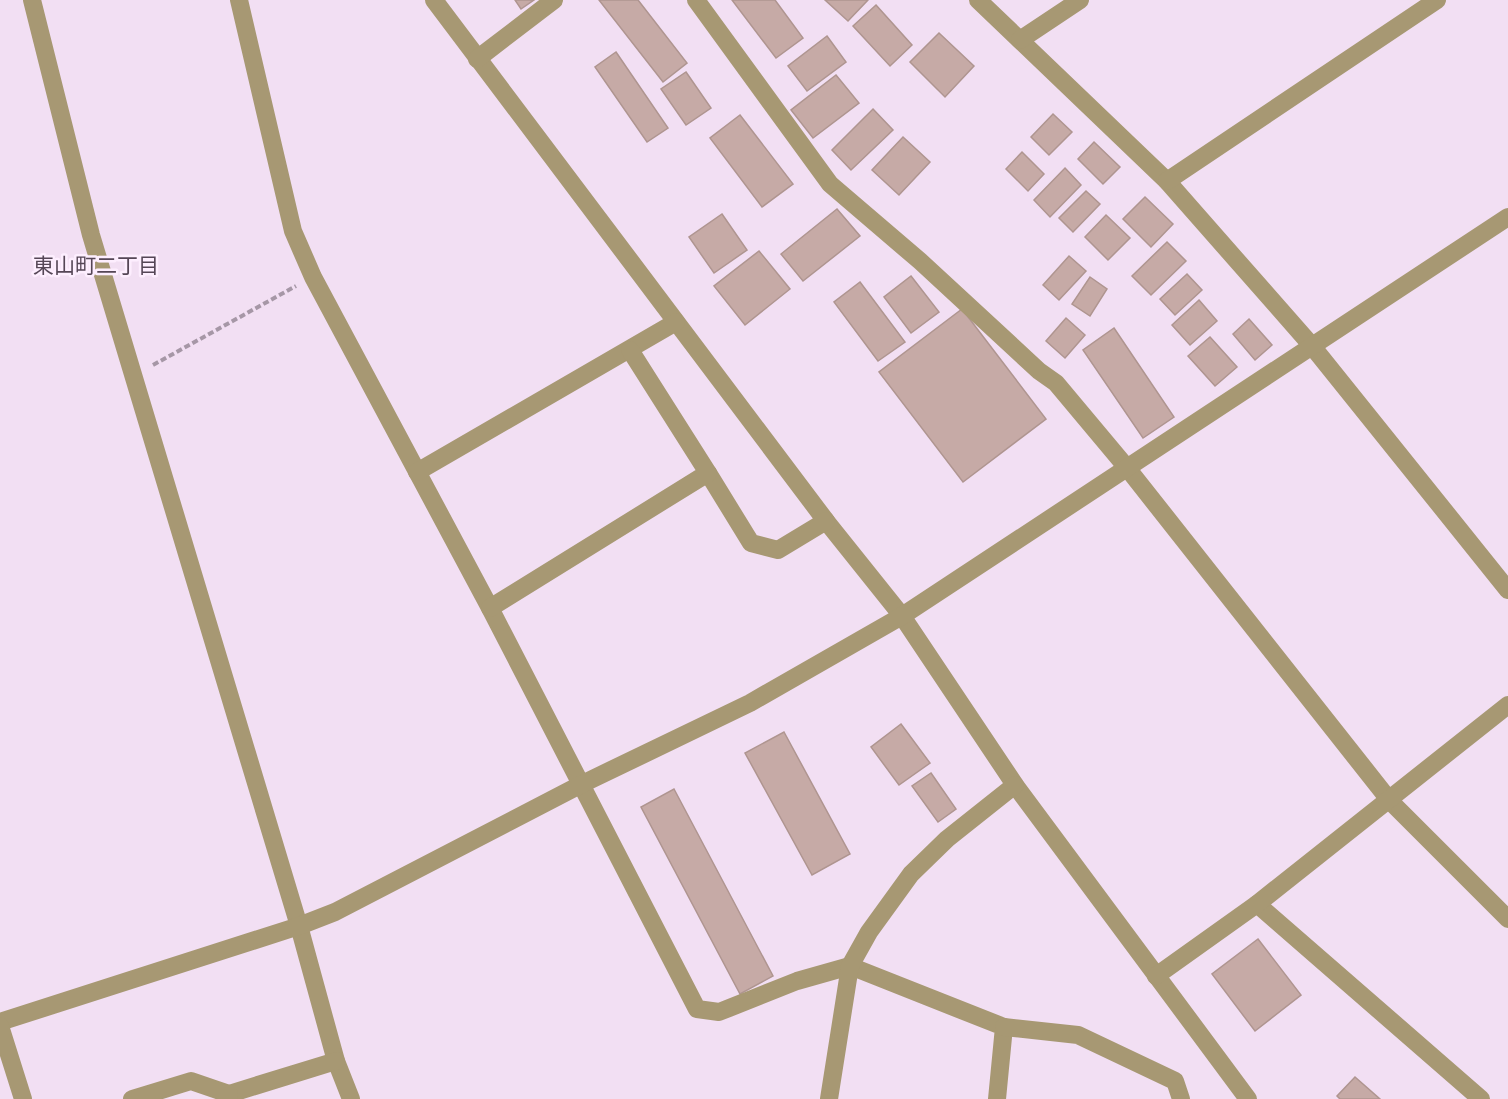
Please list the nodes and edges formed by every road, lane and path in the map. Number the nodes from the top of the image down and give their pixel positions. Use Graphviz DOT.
graph roads {
  1 [pos="32,0"];
  2 [pos="239,0"];
  3 [pos="434,0"];
  4 [pos="554,0"];
  5 [pos="696,0"];
  6 [pos="978,0"];
  7 [pos="1080,0"];
  8 [pos="1437,0"];
  9 [pos="1020,40"];
  10 [pos="477,59"];
  11 [pos="1167,181"];
  12 [pos="1508,217"];
  13 [pos="313,277"];
  14 [pos="676,322"];
  15 [pos="1312,346"];
  16 [pos="630,350"];
  17 [pos="150,367"];
  18 [pos="1128,469"];
  19 [pos="417,472"];
  20 [pos="708,473"];
  21 [pos="826,521"];
  22 [pos="1508,590"];
  23 [pos="490,608"];
  24 [pos="902,616"];
  25 [pos="1508,705"];
  26 [pos="580,785"];
  27 [pos="1015,785"];
  28 [pos="1390,801"];
  29 [pos="1257,904"];
  30 [pos="1508,919"];
  31 [pos="299,926"];
  32 [pos="850,966"];
  33 [pos="1156,976"];
  34 [pos="0,1024"];
  35 [pos="1004,1027"];
  36 [pos="336,1061"];
  37 [pos="229,1097"];
  38 [pos="22,1099"];
  39 [pos="132,1099"];
  40 [pos="351,1099"];
  41 [pos="829,1099"];
  42 [pos="998,1099"];
  43 [pos="1181,1099"];
  44 [pos="1248,1099"];
  45 [pos="1481,1099"];
  1 -- 31 [label="street"];
  2 -- 13 [label="street"];
  3 -- 10 [label="street"];
  4 -- 10 [label="street"];
  5 -- 18 [label="street"];
  6 -- 9 [label="street"];
  7 -- 9 [label="street"];
  8 -- 11 [label="street"];
  9 -- 11 [label="street"];
  10 -- 14 [label="street"];
  11 -- 15 [label="street"];
  12 -- 15 [label="street"];
  13 -- 17 [label="path"];
  13 -- 19 [label="street"];
  14 -- 16 [label="street"];
  14 -- 21 [label="street"];
  15 -- 18 [label="street"];
  15 -- 22 [label="street"];
  16 -- 19 [label="street"];
  16 -- 20 [label="street"];
  18 -- 24 [label="street"];
  18 -- 28 [label="street"];
  19 -- 23 [label="street"];
  20 -- 21 [label="street"];
  20 -- 23 [label="street"];
  21 -- 24 [label="street"];
  23 -- 26 [label="street"];
  24 -- 26 [label="street"];
  24 -- 27 [label="street"];
  25 -- 28 [label="street"];
  26 -- 31 [label="street"];
  26 -- 32 [label="street"];
  27 -- 32 [label="street"];
  27 -- 33 [label="street"];
  28 -- 29 [label="street"];
  28 -- 30 [label="street"];
  29 -- 33 [label="street"];
  29 -- 45 [label="street"];
  31 -- 34 [label="street"];
  31 -- 36 [label="street"];
  32 -- 35 [label="street"];
  32 -- 41 [label="street"];
  33 -- 44 [label="street"];
  34 -- 38 [label="street"];
  35 -- 42 [label="street"];
  35 -- 43 [label="street"];
  36 -- 37 [label="street"];
  36 -- 40 [label="street"];
  37 -- 39 [label="street"];
}
